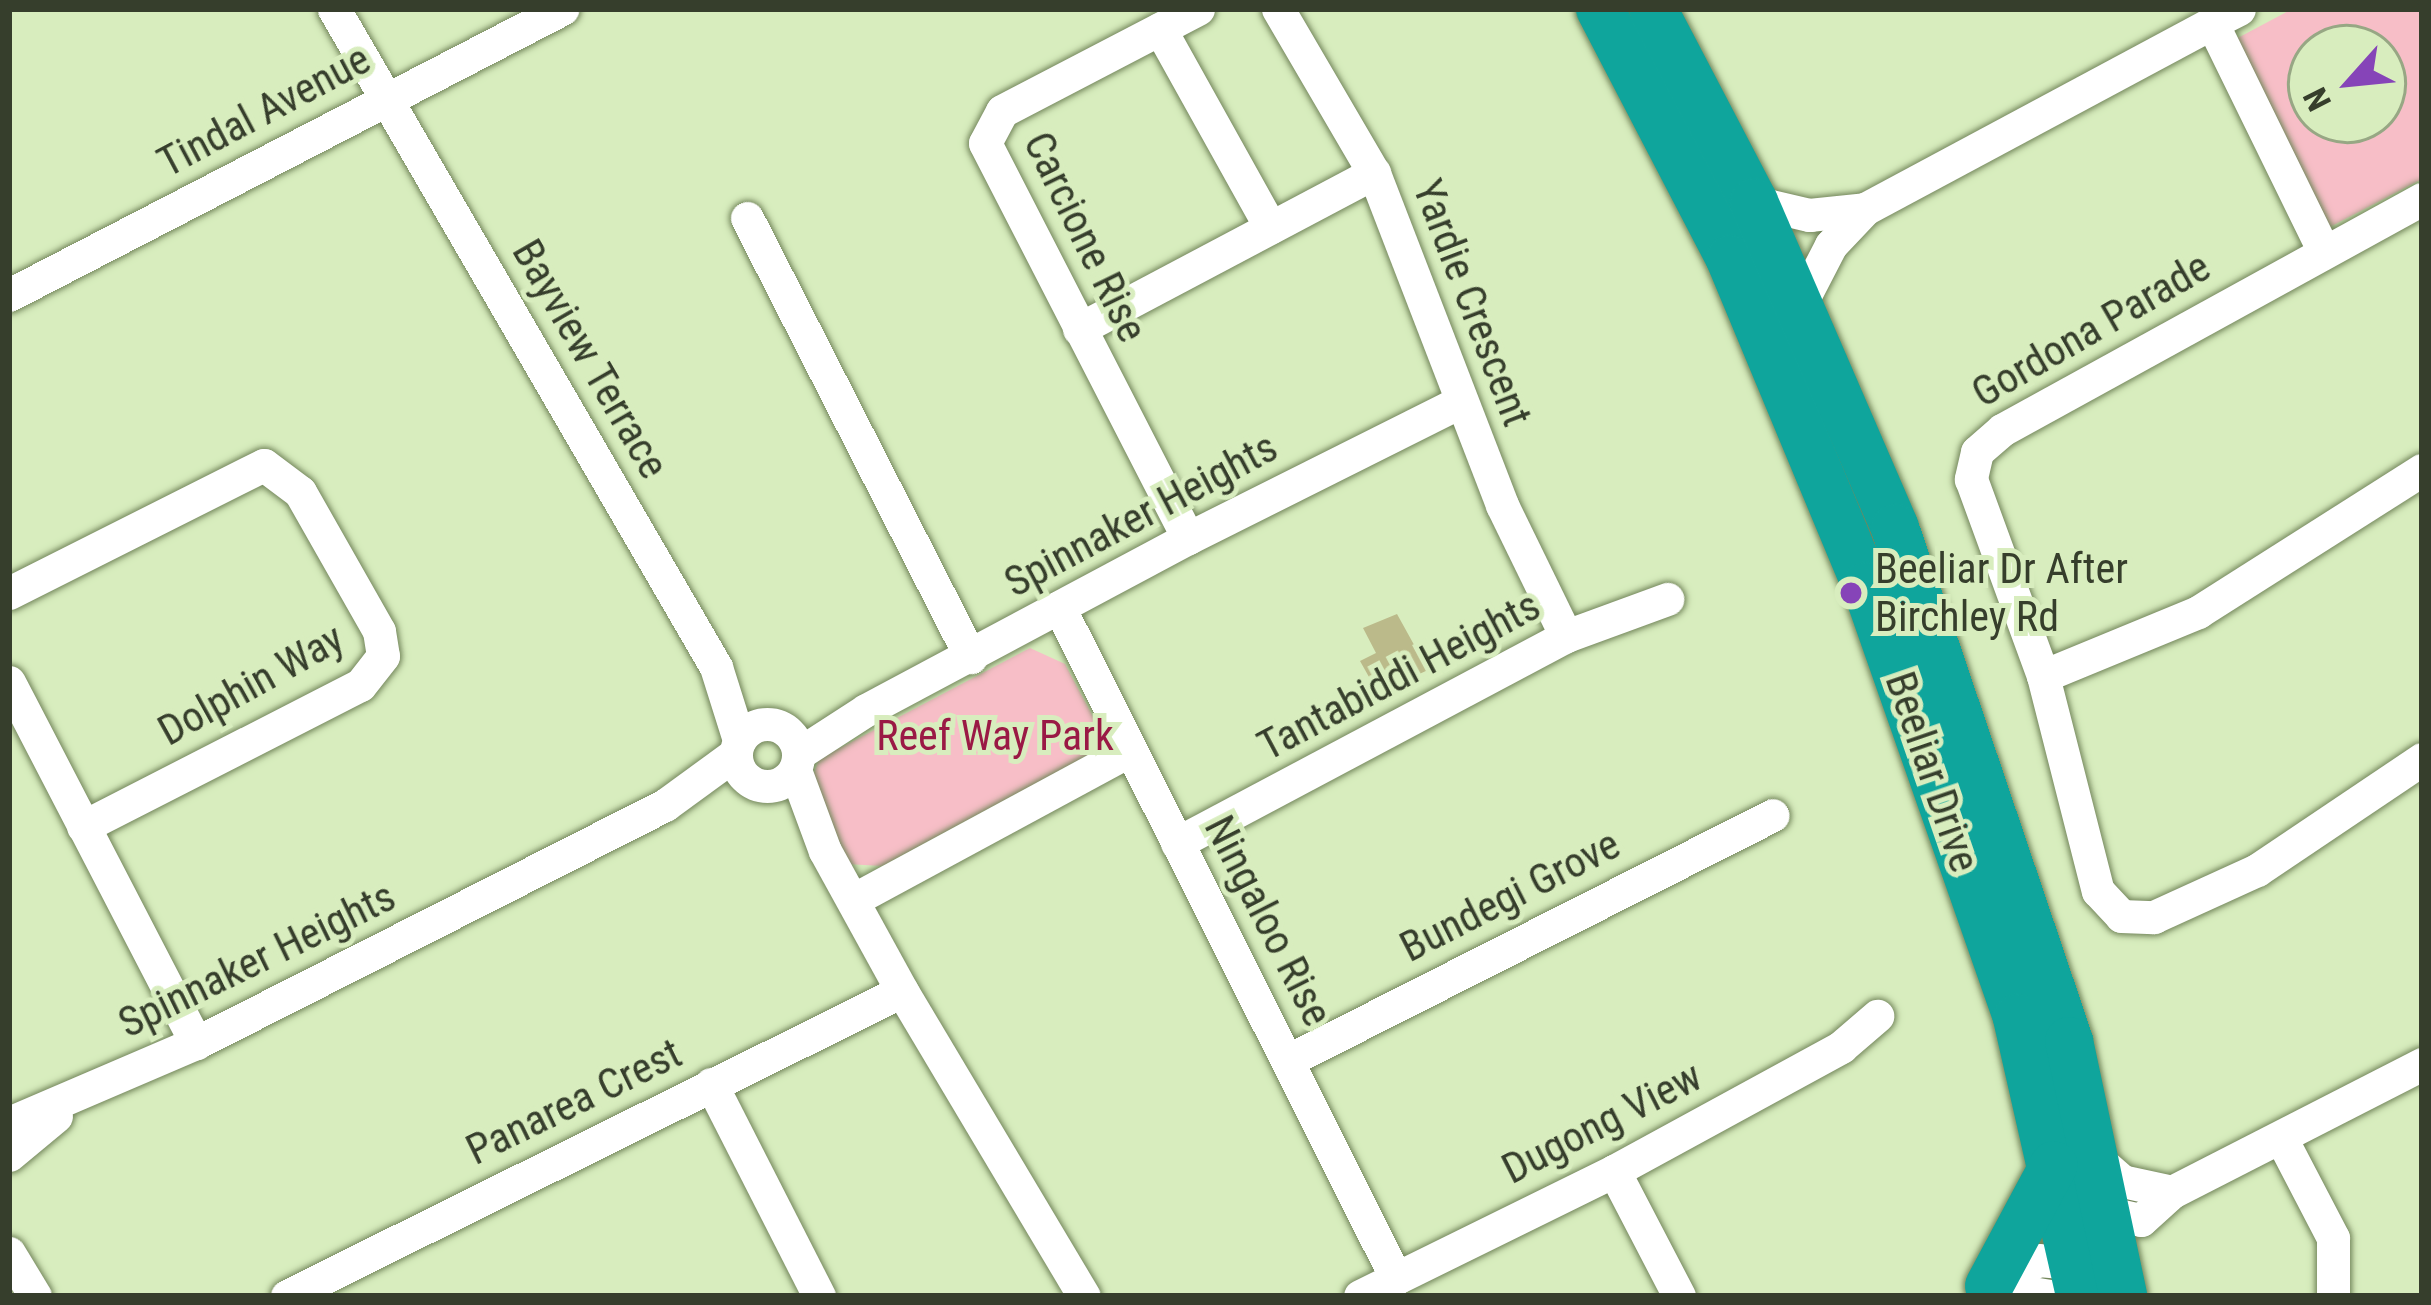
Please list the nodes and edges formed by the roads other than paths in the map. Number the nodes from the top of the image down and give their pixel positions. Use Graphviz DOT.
graph roads {
  1 [pos="334,9"];
  2 [pos="562,9"];
  3 [pos="1198,9"];
  4 [pos="1278,9"];
  5 [pos="1600,9"];
  6 [pos="1653,9"];
  7 [pos="2226,16"];
  8 [pos="1160,29"];
  9 [pos="386,98"];
  10 [pos="1374,173"];
  11 [pos="2422,199"];
  12 [pos="1754,202"];
  13 [pos="1865,209"];
  14 [pos="747,218"];
  15 [pos="1270,226"];
  16 [pos="2323,250"];
  17 [pos="9,295"];
  18 [pos="1801,303"];
  19 [pos="1078,329"];
  20 [pos="1460,402"];
  21 [pos="2422,470"];
  22 [pos="1188,538"];
  23 [pos="9,592"];
  24 [pos="1667,599"];
  25 [pos="1059,607"];
  26 [pos="1566,636"];
  27 [pos="970,657"];
  28 [pos="2043,676"];
  29 [pos="9,682"];
  30 [pos="1130,750"];
  31 [pos="767,755"];
  32 [pos="2422,759"];
  33 [pos="1773,814"];
  34 [pos="82,827"];
  35 [pos="1177,843"];
  36 [pos="2007,849"];
  37 [pos="853,900"];
  38 [pos="902,991"];
  39 [pos="1877,1016"];
  40 [pos="196,1043"];
  41 [pos="1289,1060"];
  42 [pos="2422,1064"];
  43 [pos="2034,1077"];
  44 [pos="711,1084"];
  45 [pos="81,1096"];
  46 [pos="9,1123"];
  47 [pos="2281,1138"];
  48 [pos="9,1155"];
  49 [pos="1614,1171"];
  50 [pos="2071,1173"];
  51 [pos="2172,1192"];
  52 [pos="2108,1218"];
  53 [pos="9,1229"];
  54 [pos="14,1259"];
  55 [pos="1396,1277"];
  56 [pos="2078,1288"];
  57 [pos="1980,1291"];
  58 [pos="35,1296"];
  59 [pos="287,1296"];
  60 [pos="819,1296"];
  61 [pos="1084,1296"];
  62 [pos="1360,1296"];
  63 [pos="1678,1296"];
  64 [pos="2123,1296"];
  65 [pos="2333,1296"];
  1 -- 9 [label="street, Bayview Terrace"];
  2 -- 9 [label="street, Tindal Avenue"];
  3 -- 8 [label="street, Carcione Rise"];
  4 -- 10 [label="street, Yardie Crescent"];
  5 -- 43 [label="highway, Beeliar Drive"];
  6 -- 12 [label="highway, Beeliar Drive"];
  7 -- 13 [label="street"];
  7 -- 16 [label="street"];
  8 -- 15 [label="street"];
  8 -- 19 [label="street, Carcione Rise"];
  9 -- 17 [label="street, Tindal Avenue"];
  9 -- 31 [label="street, Bayview Terrace"];
  10 -- 15 [label="street"];
  10 -- 20 [label="street, Yardie Crescent"];
  11 -- 16 [label="street, Gordona Parade"];
  12 -- 13 [label="street"];
  12 -- 18 [label="highway, Beeliar Drive"];
  13 -- 18 [label="street"];
  14 -- 27 [label="street"];
  15 -- 19 [label="street"];
  16 -- 28 [label="street, Gordona Parade"];
  18 -- 36 [label="highway, Beeliar Drive"];
  19 -- 22 [label="street, Carcione Rise"];
  20 -- 22 [label="street, Spinnaker Heights"];
  20 -- 26 [label="street, Yardie Crescent"];
  21 -- 28 [label="street"];
  22 -- 25 [label="street, Spinnaker Heights"];
  23 -- 34 [label="street, Dolphin Way"];
  24 -- 26 [label="street, Tantabiddi Heights"];
  25 -- 27 [label="street, Spinnaker Heights"];
  25 -- 30 [label="street, Ningaloo Rise"];
  26 -- 35 [label="street, Tantabiddi Heights"];
  27 -- 31 [label="street, Spinnaker Heights"];
  28 -- 32 [label="street, Gordona Parade"];
  29 -- 34 [label="street"];
  30 -- 35 [label="street, Ningaloo Rise"];
  30 -- 37 [label="street"];
  31 -- 37 [label="street, Bayview Terrace"];
  31 -- 40 [label="street, Spinnaker Heights"];
  33 -- 41 [label="street, Bundegi Grove"];
  34 -- 40 [label="street"];
  35 -- 41 [label="street, Ningaloo Rise"];
  36 -- 43 [label="highway"];
  36 -- 50 [label="highway, Beeliar Drive"];
  37 -- 38 [label="street, Bayview Terrace"];
  38 -- 44 [label="street, Panarea Crest"];
  38 -- 61 [label="street, Bayview Terrace"];
  39 -- 49 [label="street, Dugong View"];
  40 -- 45 [label="street, Spinnaker Heights"];
  41 -- 55 [label="street, Ningaloo Rise"];
  42 -- 47 [label="street"];
  43 -- 50 [label="highway, Beeliar Drive"];
  44 -- 59 [label="street, Panarea Crest"];
  44 -- 60 [label="street"];
  45 -- 46 [label="street, Spinnaker Heights"];
  45 -- 48 [label="street, Spinnaker Heights"];
  47 -- 51 [label="street"];
  47 -- 65 [label="street"];
  49 -- 55 [label="street, Dugong View"];
  49 -- 63 [label="street"];
  50 -- 51 [label="street"];
  50 -- 52 [label="highway, Beeliar Drive"];
  50 -- 56 [label="highway, Beeliar Drive"];
  50 -- 57 [label="highway"];
  51 -- 52 [label="street"];
  52 -- 64 [label="highway, Beeliar Drive"];
  53 -- 54 [label="street"];
  54 -- 58 [label="street"];
  55 -- 62 [label="street, Dugong View"];
  56 -- 57 [label="street"];
}
